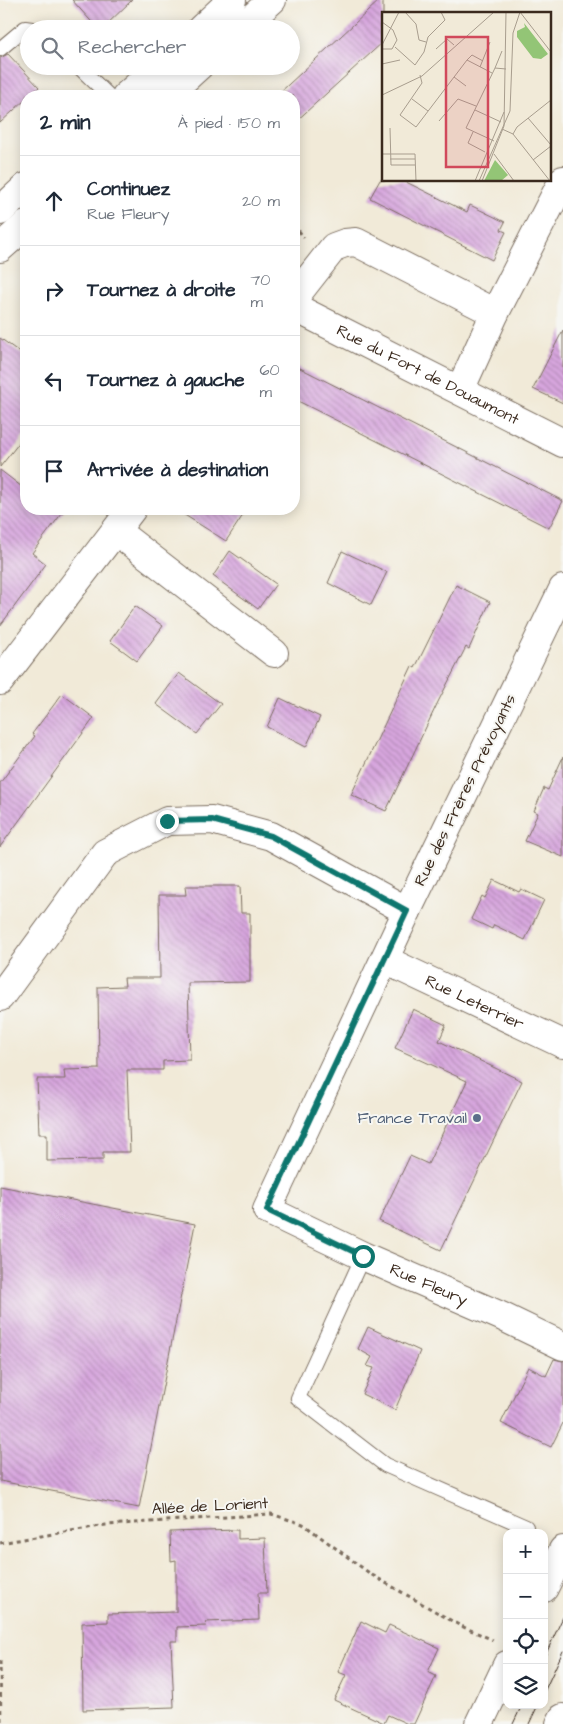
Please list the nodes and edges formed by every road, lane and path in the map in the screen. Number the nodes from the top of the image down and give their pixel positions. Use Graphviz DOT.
graph roads {
  1 [pos="232,0"];
  2 [pos="272,0"];
  3 [pos="211,20"];
  4 [pos="250,20"];
  5 [pos="20,32"];
  6 [pos="0,49"];
  7 [pos="87,75"];
  8 [pos="150,75"];
  9 [pos="189,75"];
  10 [pos="103,90"];
  11 [pos="133,90"];
  12 [pos="173,90"];
  13 [pos="563,180"];
  14 [pos="20,193"];
  15 [pos="0,211"];
  16 [pos="20,230"];
  17 [pos="0,248"];
  18 [pos="300,290"];
  19 [pos="300,310"];
  20 [pos="495,314"];
  21 [pos="460,390"];
  22 [pos="563,442"];
  23 [pos="128,515"];
  24 [pos="116,531"];
  25 [pos="563,589"];
  26 [pos="274,653"];
  27 [pos="0,681"];
  28 [pos="407,911"];
  29 [pos="385,960"];
  30 [pos="0,997"];
  31 [pos="563,1044"];
  32 [pos="267,1210"];
  33 [pos="363,1256"];
  34 [pos="563,1346"];
  35 [pos="526,1527"];
  36 [pos="0,1544"];
  37 [pos="563,1550"];
  38 [pos="548,1580"];
  39 [pos="503,1653"];
  40 [pos="503,1657"];
  41 [pos="0,1661"];
  42 [pos="563,1718"];
  43 [pos="1,1724"];
  44 [pos="479,1724"];
  45 [pos="560,1724"];
  1 -- 3 [label="street"];
  2 -- 4 [label="street"];
  5 -- 6 [label="lane"];
  7 -- 10 [label="lane"];
  8 -- 11 [label="street"];
  9 -- 12 [label="street"];
  13 -- 20 [label="street"];
  14 -- 15 [label="street"];
  16 -- 17 [label="street"];
  18 -- 20 [label="street"];
  19 -- 21 [label="street, Rue du Fort de Douaumont"];
  20 -- 21 [label="street"];
  21 -- 22 [label="street, Rue du Fort de Douaumont"];
  23 -- 24 [label="street"];
  24 -- 26 [label="street"];
  24 -- 27 [label="street"];
  25 -- 28 [label="street, Rue des Frères Prévoyants"];
  28 -- 29 [label="street, Rue des Frères Prévoyants"];
  28 -- 30 [label="street"];
  29 -- 31 [label="street, Rue Leterrier"];
  29 -- 32 [label="street, Rue des Frères Prévoyants"];
  32 -- 33 [label="street, Rue Fleury"];
  33 -- 34 [label="street, Rue Fleury"];
  33 -- 35 [label="lane"];
  36 -- 39 [label="path, Allée de Lorient"];
  37 -- 38 [label="street"];
  40 -- 44 [label="street"];
  41 -- 43 [label="path"];
  42 -- 45 [label="street"];
}
